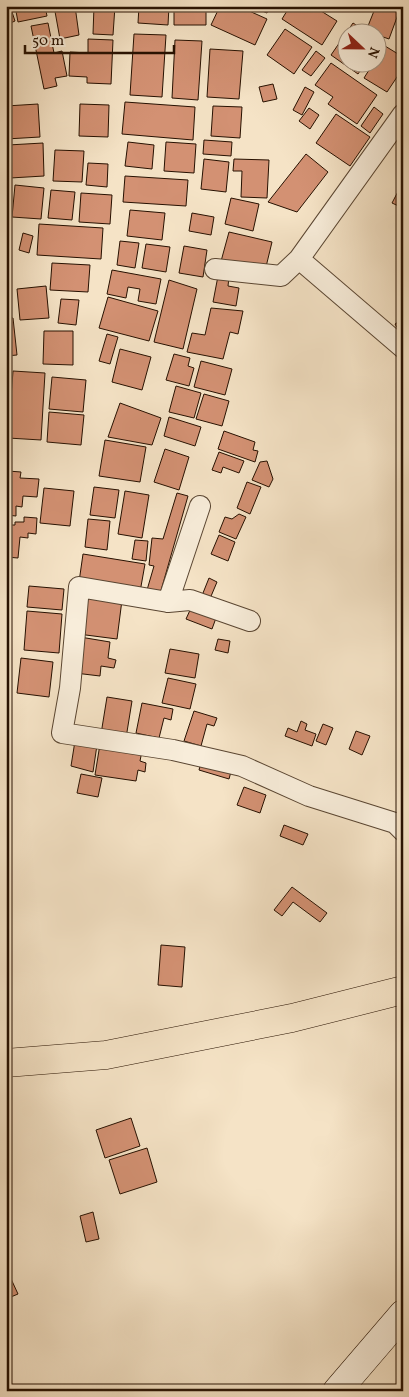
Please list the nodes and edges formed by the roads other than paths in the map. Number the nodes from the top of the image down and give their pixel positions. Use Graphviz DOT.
graph roads {
  1 [pos="403,114"];
  2 [pos="299,259"];
  3 [pos="215,269"];
  4 [pos="403,348"];
  5 [pos="200,506"];
  6 [pos="168,602"];
  7 [pos="250,621"];
  8 [pos="403,831"];
  9 [pos="403,990"];
  10 [pos="6,1063"];
  11 [pos="400,1324"];
  12 [pos="337,1391"];
  1 -- 2 [label="street"];
  2 -- 3 [label="street"];
  2 -- 4 [label="street"];
  5 -- 6 [label="street"];
  6 -- 7 [label="street"];
  6 -- 8 [label="street"];
  9 -- 10 [label="main road"];
  11 -- 12 [label="main road"];
}
